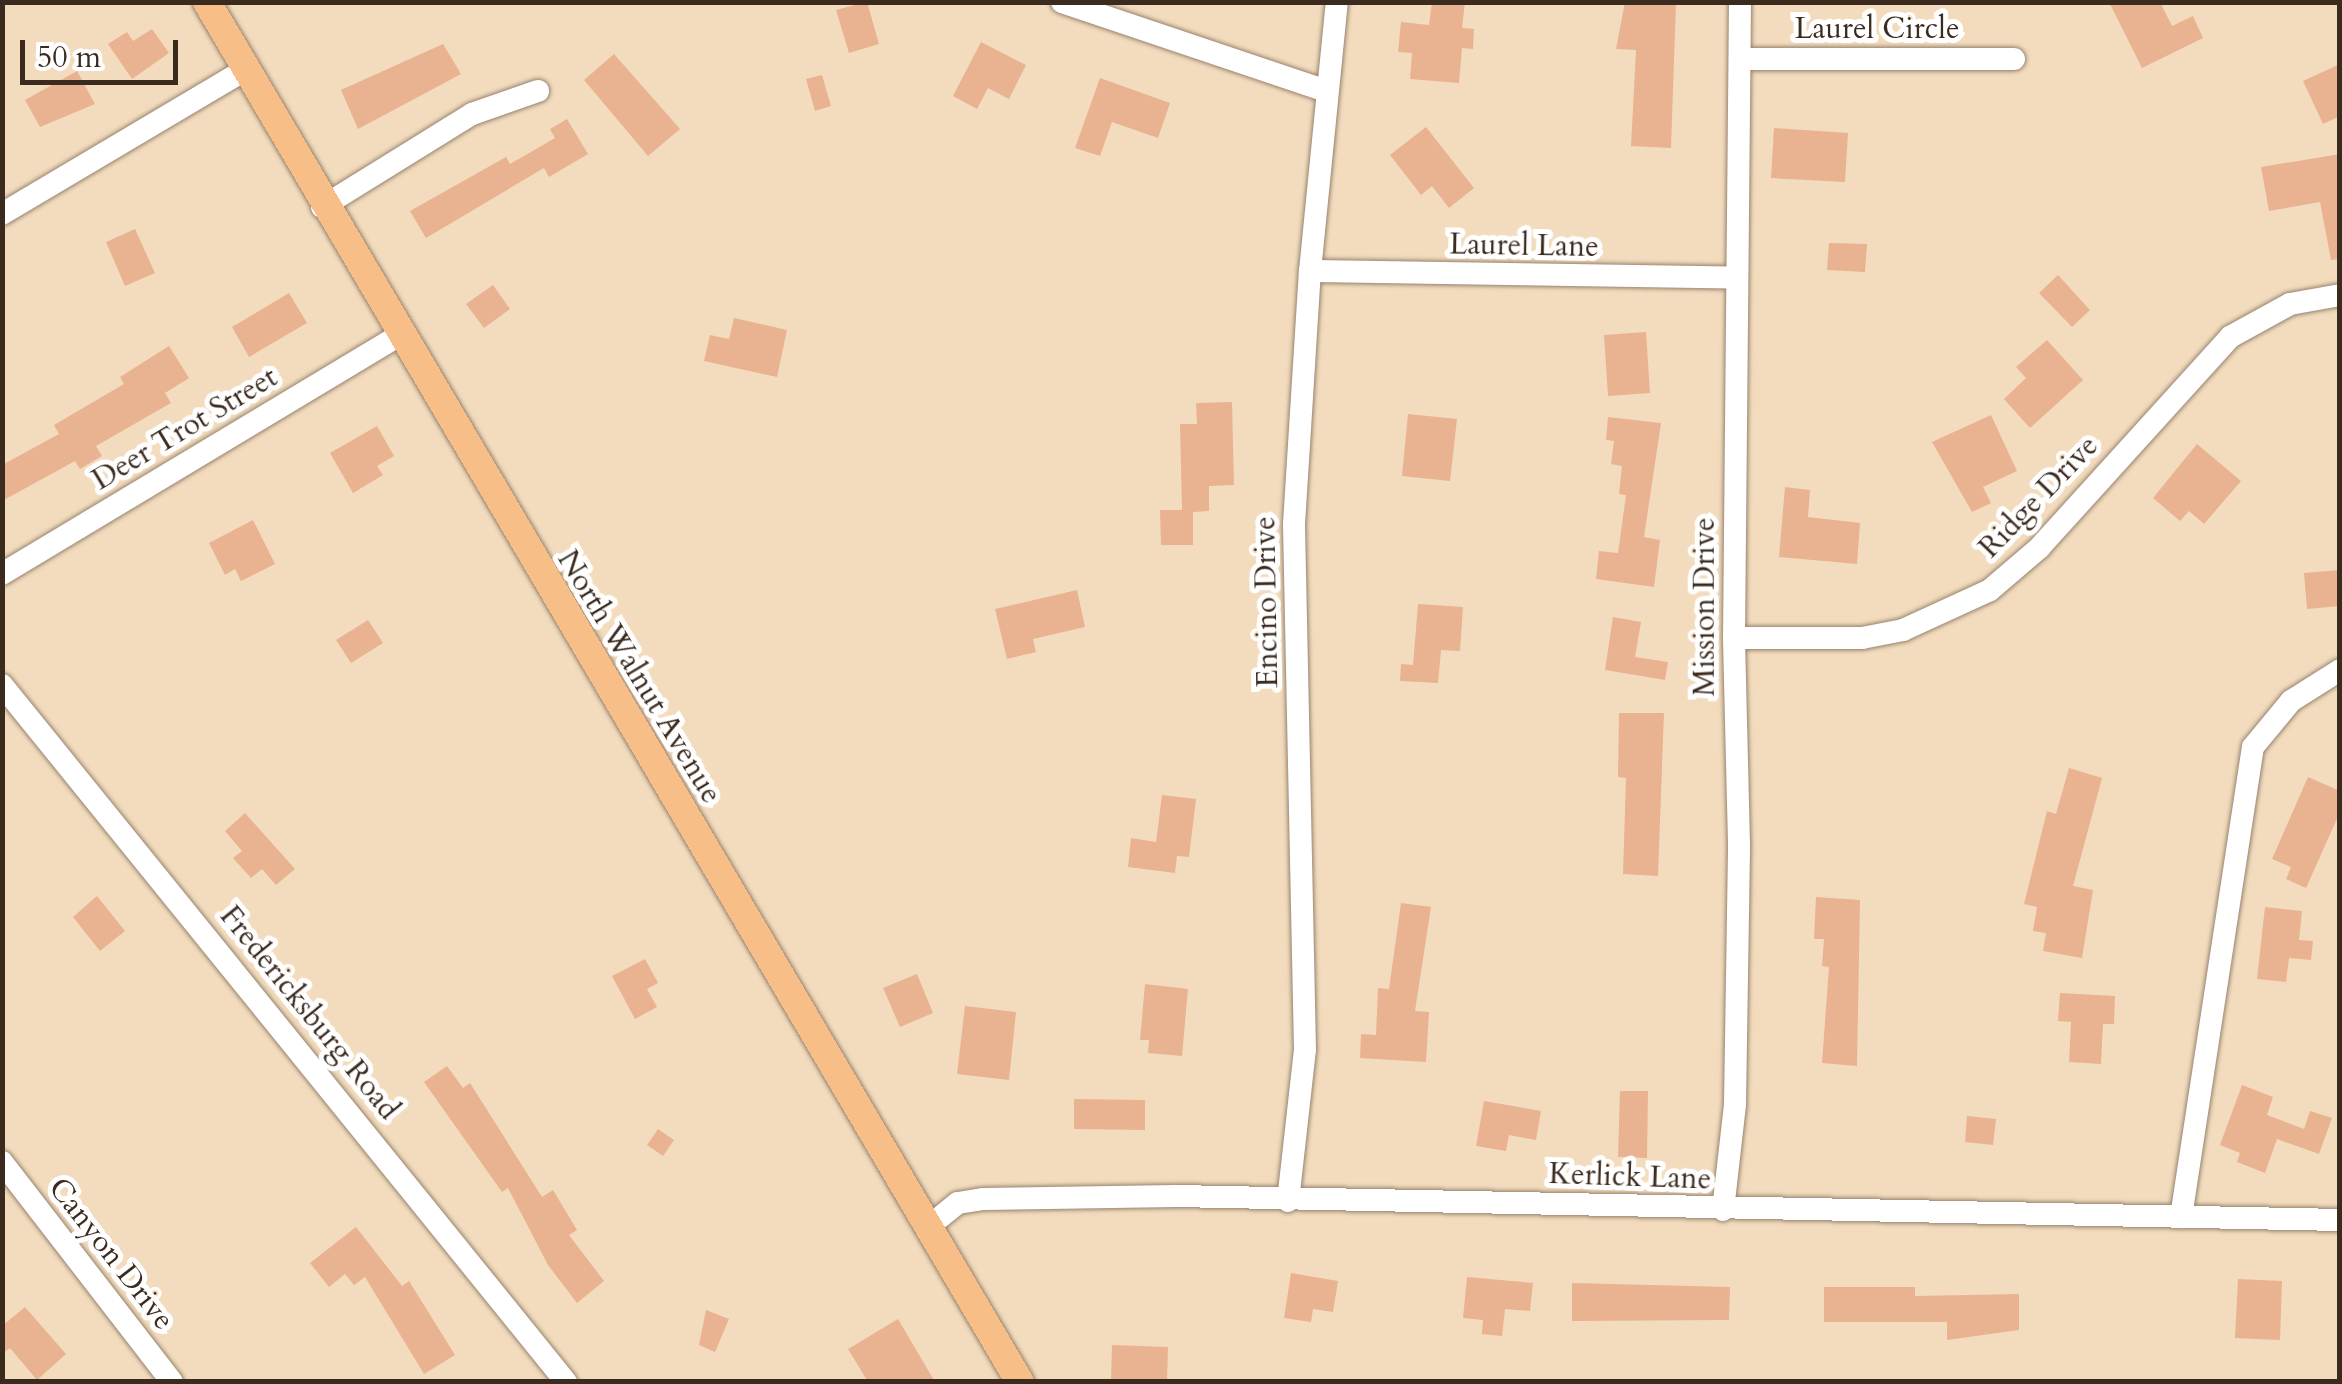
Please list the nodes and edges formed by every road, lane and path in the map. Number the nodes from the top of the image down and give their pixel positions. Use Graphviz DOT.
graph roads {
  1 [pos="207,2"];
  2 [pos="1062,2"];
  3 [pos="1336,2"];
  4 [pos="1740,2"];
  5 [pos="1740,58"];
  6 [pos="2014,59"];
  7 [pos="243,71"];
  8 [pos="538,91"];
  9 [pos="1326,91"];
  10 [pos="322,207"];
  11 [pos="2,214"];
  12 [pos="1310,270"];
  13 [pos="1736,278"];
  14 [pos="2340,295"];
  15 [pos="399,336"];
  16 [pos="2,574"];
  17 [pos="1734,638"];
  18 [pos="2340,670"];
  19 [pos="2,685"];
  20 [pos="2,1162"];
  21 [pos="1288,1201"];
  22 [pos="1723,1210"];
  23 [pos="2181,1217"];
  24 [pos="2340,1220"];
  25 [pos="928,1227"];
  26 [pos="172,1382"];
  27 [pos="566,1382"];
  28 [pos="1020,1382"];
  1 -- 7 [label="main road, North Walnut Avenue"];
  2 -- 9 [label="street"];
  3 -- 9 [label="street, Encino Drive"];
  4 -- 5 [label="street, Mission Drive"];
  5 -- 6 [label="street, Laurel Circle"];
  5 -- 13 [label="street, Mission Drive"];
  7 -- 10 [label="main road, North Walnut Avenue"];
  7 -- 11 [label="street"];
  8 -- 10 [label="street"];
  9 -- 12 [label="street, Encino Drive"];
  10 -- 15 [label="main road, North Walnut Avenue"];
  12 -- 13 [label="street, Laurel Lane"];
  12 -- 21 [label="street, Encino Drive"];
  13 -- 17 [label="street, Mission Drive"];
  14 -- 17 [label="street, Ridge Drive"];
  15 -- 16 [label="street, Deer Trot Street"];
  15 -- 25 [label="main road, North Walnut Avenue"];
  17 -- 22 [label="street, Mission Drive"];
  18 -- 23 [label="street"];
  19 -- 27 [label="street, Fredericksburg Road"];
  20 -- 26 [label="street, Canyon Drive"];
  21 -- 22 [label="street, Kerlick Lane"];
  21 -- 25 [label="street, Kerlick Lane"];
  22 -- 23 [label="street, Kerlick Lane"];
  23 -- 24 [label="street, Kerlick Lane"];
  25 -- 28 [label="main road, North Walnut Avenue"];
}
